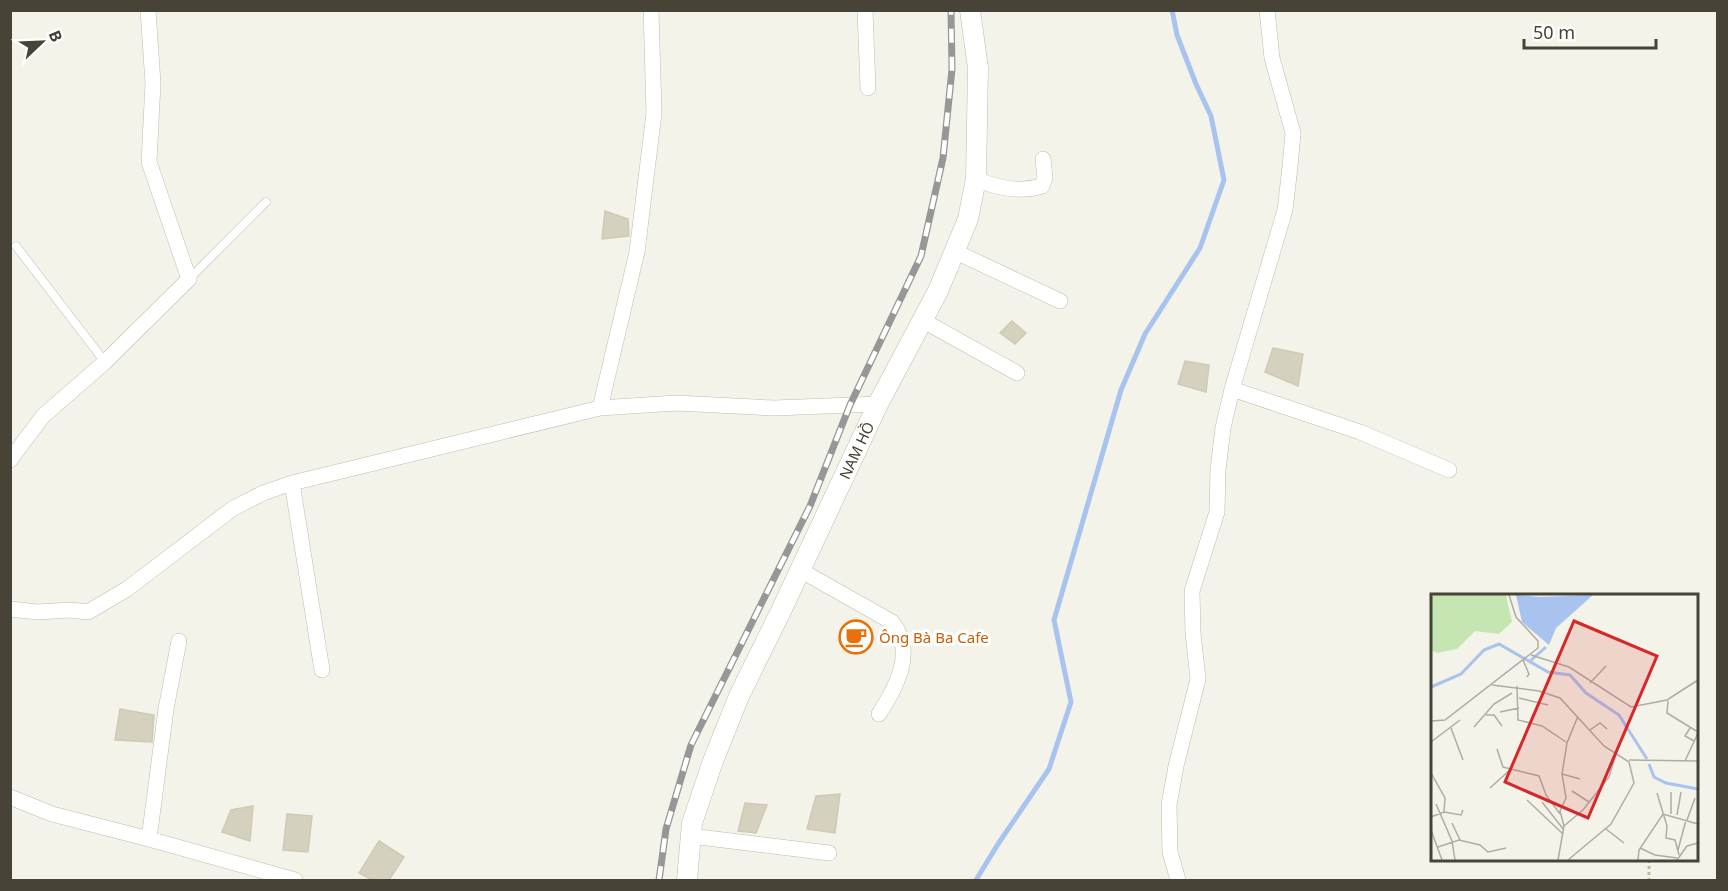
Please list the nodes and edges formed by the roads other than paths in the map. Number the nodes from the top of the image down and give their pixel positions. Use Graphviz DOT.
graph roads {
  1 [pos="148,10"];
  2 [pos="651,10"];
  3 [pos="865,10"];
  4 [pos="970,10"];
  5 [pos="1267,10"];
  6 [pos="868,88"];
  7 [pos="1043,159"];
  8 [pos="976,179"];
  9 [pos="266,202"];
  10 [pos="16,246"];
  11 [pos="956,252"];
  12 [pos="189,279"];
  13 [pos="1060,301"];
  14 [pos="922,320"];
  15 [pos="105,362"];
  16 [pos="1017,373"];
  17 [pos="1232,388"];
  18 [pos="879,404"];
  19 [pos="600,408"];
  20 [pos="10,460"];
  21 [pos="1449,470"];
  22 [pos="292,483"];
  23 [pos="800,570"];
  24 [pos="10,609"];
  25 [pos="179,641"];
  26 [pos="322,670"];
  27 [pos="879,714"];
  28 [pos="10,797"];
  29 [pos="691,836"];
  30 [pos="149,839"];
  31 [pos="829,853"];
  32 [pos="296,880"];
  33 [pos="687,880"];
  34 [pos="1178,880"];
  1 -- 12 [label="street"];
  2 -- 19 [label="street"];
  3 -- 6 [label="street"];
  4 -- 8 [label="street, NAM HỒ"];
  5 -- 17 [label="street"];
  7 -- 8 [label="street"];
  8 -- 11 [label="street, NAM HỒ"];
  9 -- 12 [label="lane"];
  10 -- 15 [label="lane"];
  11 -- 13 [label="street"];
  11 -- 14 [label="street, NAM HỒ"];
  12 -- 15 [label="street"];
  14 -- 16 [label="street"];
  14 -- 18 [label="street, NAM HỒ"];
  15 -- 20 [label="street"];
  17 -- 21 [label="street"];
  17 -- 34 [label="street"];
  18 -- 19 [label="street"];
  18 -- 23 [label="street, NAM HỒ"];
  19 -- 22 [label="street"];
  22 -- 24 [label="street"];
  22 -- 26 [label="street"];
  23 -- 27 [label="street"];
  23 -- 29 [label="street, NAM HỒ"];
  25 -- 30 [label="street"];
  28 -- 30 [label="street"];
  29 -- 31 [label="street"];
  29 -- 33 [label="street, NAM HỒ"];
  30 -- 32 [label="street"];
}
